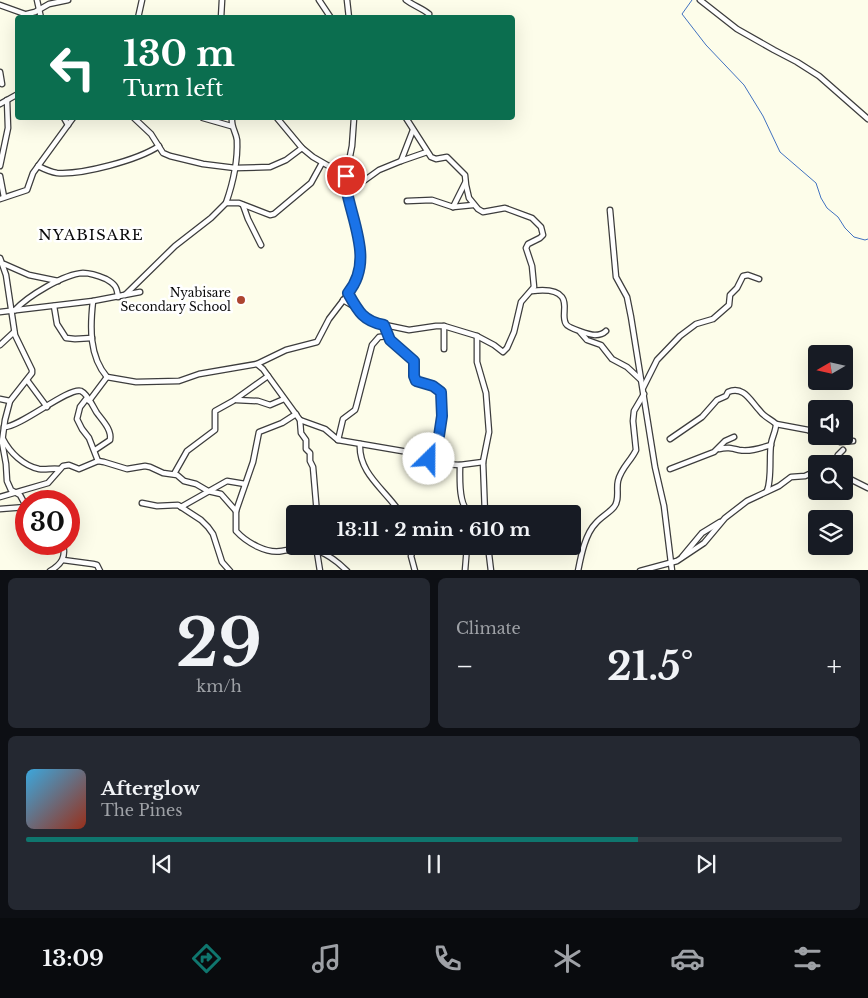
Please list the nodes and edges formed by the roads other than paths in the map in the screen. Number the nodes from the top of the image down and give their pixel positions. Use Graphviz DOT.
graph roads {
  1 [pos="37,0"];
  2 [pos="68,0"];
  3 [pos="142,0"];
  4 [pos="222,0"];
  5 [pos="319,0"];
  6 [pos="347,0"];
  7 [pos="406,0"];
  8 [pos="700,0"];
  9 [pos="0,4"];
  10 [pos="38,10"];
  11 [pos="28,14"];
  12 [pos="429,14"];
  13 [pos="40,15"];
  14 [pos="139,15"];
  15 [pos="221,15"];
  16 [pos="329,15"];
  17 [pos="348,15"];
  18 [pos="0,72"];
  19 [pos="2,84"];
  20 [pos="15,96"];
  21 [pos="7,100"];
  22 [pos="0,104"];
  23 [pos="868,119"];
  24 [pos="65,120"];
  25 [pos="72,120"];
  26 [pos="136,120"];
  27 [pos="210,120"];
  28 [pos="232,120"];
  29 [pos="279,120"];
  30 [pos="354,120"];
  31 [pos="407,120"];
  32 [pos="68,125"];
  33 [pos="231,126"];
  34 [pos="413,130"];
  35 [pos="0,139"];
  36 [pos="7,139"];
  37 [pos="159,146"];
  38 [pos="302,148"];
  39 [pos="427,152"];
  40 [pos="401,161"];
  41 [pos="322,163"];
  42 [pos="0,166"];
  43 [pos="38,166"];
  44 [pos="235,168"];
  45 [pos="0,176"];
  46 [pos="346,176"];
  47 [pos="466,182"];
  48 [pos="347,194"];
  49 [pos="2,198"];
  50 [pos="407,201"];
  51 [pos="226,203"];
  52 [pos="243,204"];
  53 [pos="473,205"];
  54 [pos="453,207"];
  55 [pos="610,210"];
  56 [pos="261,244"];
  57 [pos="0,258"];
  58 [pos="3,264"];
  59 [pos="759,279"];
  60 [pos="59,281"];
  61 [pos="532,291"];
  62 [pos="140,292"];
  63 [pos="348,293"];
  64 [pos="125,295"];
  65 [pos="118,297"];
  66 [pos="343,300"];
  67 [pos="94,301"];
  68 [pos="54,306"];
  69 [pos="356,308"];
  70 [pos="13,310"];
  71 [pos="0,312"];
  72 [pos="384,325"];
  73 [pos="444,326"];
  74 [pos="579,331"];
  75 [pos="606,331"];
  76 [pos="14,332"];
  77 [pos="388,336"];
  78 [pos="478,336"];
  79 [pos="92,338"];
  80 [pos="0,345"];
  81 [pos="444,349"];
  82 [pos="257,364"];
  83 [pos="268,376"];
  84 [pos="107,377"];
  85 [pos="27,380"];
  86 [pos="642,381"];
  87 [pos="643,388"];
  88 [pos="644,394"];
  89 [pos="0,399"];
  90 [pos="284,399"];
  91 [pos="88,400"];
  92 [pos="236,400"];
  93 [pos="10,401"];
  94 [pos="47,407"];
  95 [pos="296,414"];
  96 [pos="300,420"];
  97 [pos="776,424"];
  98 [pos="4,427"];
  99 [pos="808,430"];
  100 [pos="734,437"];
  101 [pos="3,438"];
  102 [pos="670,439"];
  103 [pos="338,440"];
  104 [pos="360,444"];
  105 [pos="771,445"];
  106 [pos="718,449"];
  107 [pos="95,450"];
  108 [pos="843,450"];
  109 [pos="838,455"];
  110 [pos="429,459"];
  111 [pos="98,461"];
  112 [pos="482,462"];
  113 [pos="460,465"];
  114 [pos="59,469"];
  115 [pos="670,469"];
  116 [pos="174,474"];
  117 [pos="808,475"];
  118 [pos="853,480"];
  119 [pos="245,484"];
  120 [pos="868,488"];
  121 [pos="24,490"];
  122 [pos="15,491"];
  123 [pos="208,491"];
  124 [pos="767,491"];
  125 [pos="15,493"];
  126 [pos="0,497"];
  127 [pos="142,502"];
  128 [pos="316,505"];
  129 [pos="394,505"];
  130 [pos="463,505"];
  131 [pos="484,505"];
  132 [pos="15,507"];
  133 [pos="181,507"];
  134 [pos="0,509"];
  135 [pos="236,511"];
  136 [pos="722,522"];
  137 [pos="286,550"];
  138 [pos="64,555"];
  139 [pos="317,555"];
  140 [pos="327,555"];
  141 [pos="411,555"];
  142 [pos="466,555"];
  143 [pos="489,555"];
  144 [pos="681,558"];
  145 [pos="61,562"];
  146 [pos="671,563"];
  147 [pos="50,570"];
  148 [pos="60,570"];
  149 [pos="100,570"];
  150 [pos="230,570"];
  151 [pos="320,570"];
  152 [pos="347,570"];
  153 [pos="415,570"];
  154 [pos="465,570"];
  155 [pos="491,570"];
  156 [pos="578,570"];
  157 [pos="640,570"];
  158 [pos="672,570"];
  1 -- 10 [label="street"];
  2 -- 10 [label="street"];
  3 -- 14 [label="street"];
  4 -- 15 [label="street"];
  5 -- 16 [label="street"];
  6 -- 17 [label="street"];
  7 -- 12 [label="street"];
  8 -- 23 [label="street"];
  9 -- 11 [label="street"];
  10 -- 11 [label="street"];
  10 -- 13 [label="street"];
  18 -- 19 [label="street"];
  20 -- 21 [label="street"];
  21 -- 22 [label="street"];
  21 -- 36 [label="street"];
  24 -- 32 [label="street"];
  25 -- 32 [label="street"];
  26 -- 37 [label="street"];
  27 -- 33 [label="street"];
  28 -- 33 [label="street"];
  29 -- 38 [label="street"];
  30 -- 46 [label="street"];
  31 -- 34 [label="street"];
  32 -- 43 [label="street"];
  33 -- 44 [label="street"];
  34 -- 39 [label="street"];
  34 -- 40 [label="street"];
  35 -- 36 [label="street"];
  36 -- 42 [label="street"];
  37 -- 43 [label="street"];
  37 -- 44 [label="street"];
  38 -- 41 [label="street"];
  38 -- 44 [label="street"];
  39 -- 40 [label="street"];
  39 -- 47 [label="street"];
  40 -- 48 [label="street"];
  41 -- 46 [label="street"];
  41 -- 52 [label="street"];
  43 -- 49 [label="street"];
  44 -- 51 [label="street"];
  45 -- 49 [label="street"];
  46 -- 48 [label="street"];
  47 -- 53 [label="street"];
  47 -- 54 [label="street"];
  48 -- 63 [label="street"];
  50 -- 54 [label="street"];
  51 -- 52 [label="street"];
  51 -- 64 [label="street"];
  52 -- 56 [label="street"];
  53 -- 54 [label="street"];
  53 -- 61 [label="street"];
  55 -- 86 [label="street"];
  57 -- 58 [label="street"];
  58 -- 60 [label="street"];
  58 -- 70 [label="street"];
  59 -- 87 [label="street"];
  60 -- 65 [label="street"];
  60 -- 70 [label="street"];
  61 -- 74 [label="street"];
  61 -- 78 [label="street"];
  62 -- 64 [label="street"];
  63 -- 66 [label="street"];
  63 -- 69 [label="street"];
  64 -- 65 [label="street"];
  65 -- 67 [label="street"];
  66 -- 69 [label="street"];
  66 -- 82 [label="street"];
  67 -- 68 [label="street"];
  67 -- 79 [label="street"];
  68 -- 70 [label="street"];
  68 -- 79 [label="street"];
  69 -- 72 [label="street"];
  70 -- 71 [label="street"];
  70 -- 76 [label="street"];
  72 -- 73 [label="street"];
  72 -- 77 [label="street"];
  73 -- 78 [label="street"];
  73 -- 81 [label="street"];
  74 -- 75 [label="street"];
  74 -- 86 [label="street"];
  76 -- 80 [label="street"];
  76 -- 85 [label="street"];
  77 -- 103 [label="street"];
  77 -- 110 [label="street"];
  78 -- 112 [label="street"];
  79 -- 84 [label="street"];
  82 -- 83 [label="street"];
  82 -- 84 [label="street"];
  83 -- 90 [label="street"];
  83 -- 92 [label="street"];
  84 -- 91 [label="street"];
  85 -- 93 [label="street"];
  85 -- 94 [label="street"];
  86 -- 87 [label="street"];
  87 -- 88 [label="street"];
  88 -- 146 [label="street"];
  88 -- 156 [label="street"];
  89 -- 93 [label="street"];
  90 -- 92 [label="street"];
  90 -- 95 [label="street"];
  91 -- 94 [label="street"];
  91 -- 107 [label="street"];
  91 -- 107 [label="street"];
  92 -- 116 [label="street"];
  93 -- 98 [label="street"];
  94 -- 98 [label="street"];
  95 -- 96 [label="street"];
  95 -- 119 [label="street"];
  96 -- 103 [label="street"];
  96 -- 128 [label="street"];
  97 -- 99 [label="street"];
  97 -- 102 [label="street"];
  97 -- 105 [label="street"];
  98 -- 101 [label="street"];
  100 -- 106 [label="street"];
  101 -- 114 [label="street"];
  101 -- 122 [label="street"];
  103 -- 104 [label="street"];
  104 -- 110 [label="street"];
  104 -- 129 [label="street"];
  105 -- 106 [label="street"];
  105 -- 124 [label="street"];
  106 -- 115 [label="street"];
  107 -- 111 [label="street"];
  108 -- 109 [label="street"];
  110 -- 113 [label="street"];
  111 -- 114 [label="street"];
  111 -- 116 [label="street"];
  112 -- 113 [label="street"];
  112 -- 131 [label="street"];
  113 -- 130 [label="street"];
  114 -- 121 [label="street"];
  116 -- 123 [label="street"];
  117 -- 124 [label="street"];
  118 -- 120 [label="street"];
  119 -- 123 [label="street"];
  119 -- 135 [label="street"];
  123 -- 133 [label="street"];
  123 -- 135 [label="street"];
  124 -- 136 [label="street"];
  125 -- 126 [label="street"];
  127 -- 133 [label="street"];
  132 -- 134 [label="street"];
  133 -- 150 [label="street"];
  135 -- 137 [label="street"];
  136 -- 144 [label="street"];
  136 -- 144 [label="street"];
  138 -- 145 [label="street"];
  139 -- 151 [label="street"];
  140 -- 152 [label="street"];
  141 -- 153 [label="street"];
  142 -- 154 [label="street"];
  143 -- 155 [label="street"];
  144 -- 146 [label="street"];
  145 -- 147 [label="street"];
  145 -- 148 [label="street"];
  145 -- 149 [label="street"];
  146 -- 157 [label="street"];
  146 -- 158 [label="street"];
}
